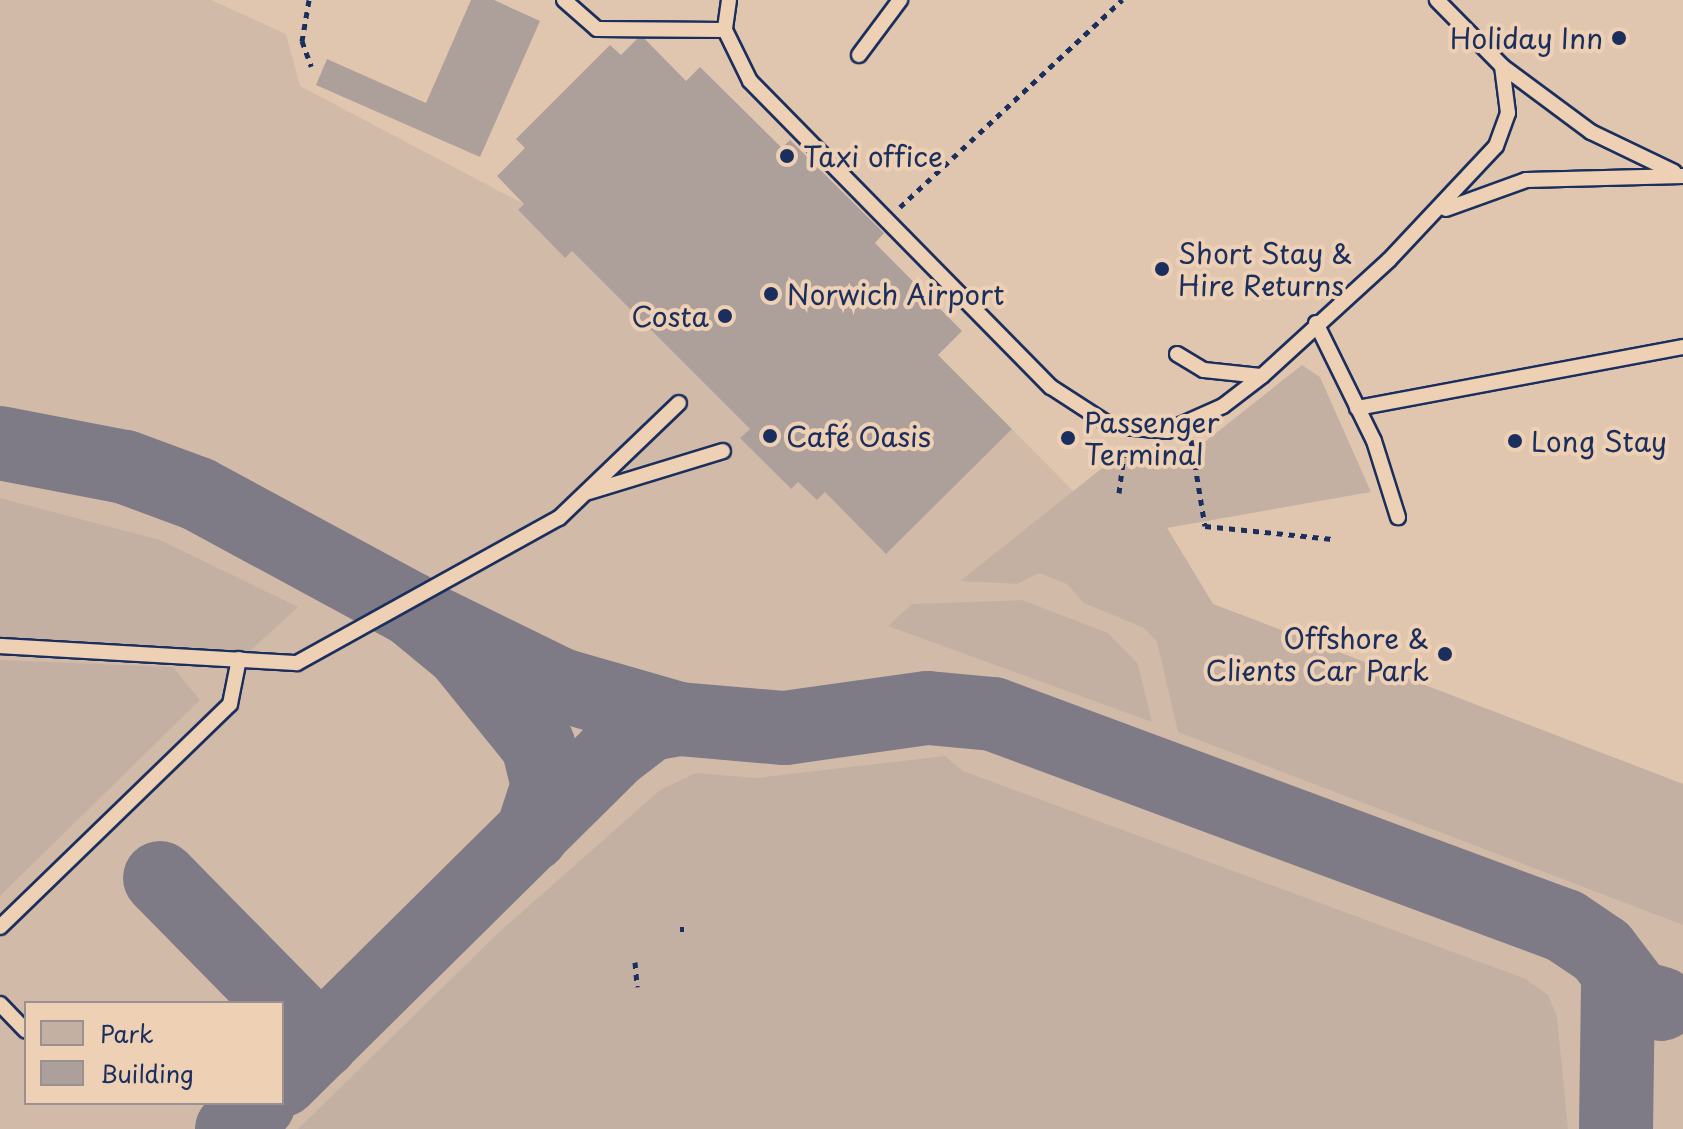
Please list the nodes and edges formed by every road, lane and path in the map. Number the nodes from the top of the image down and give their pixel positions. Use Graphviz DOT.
graph roads {
  1 [pos="309,0"];
  2 [pos="564,0"];
  3 [pos="729,0"];
  4 [pos="897,0"];
  5 [pos="1122,0"];
  6 [pos="1437,0"];
  7 [pos="1457,0"];
  8 [pos="1459,22"];
  9 [pos="725,30"];
  10 [pos="859,55"];
  11 [pos="311,66"];
  12 [pos="1502,66"];
  13 [pos="1683,176"];
  14 [pos="878,212"];
  15 [pos="1389,260"];
  16 [pos="1316,323"];
  17 [pos="1683,347"];
  18 [pos="1177,354"];
  19 [pos="1262,376"];
  20 [pos="679,403"];
  21 [pos="1357,408"];
  22 [pos="1189,430"];
  23 [pos="1177,439"];
  24 [pos="1138,443"];
  25 [pos="723,451"];
  26 [pos="585,493"];
  27 [pos="1119,493"];
  28 [pos="1398,517"];
  29 [pos="1332,539"];
  30 [pos="0,646"];
  31 [pos="239,659"];
  32 [pos="0,927"];
  33 [pos="635,962"];
  34 [pos="637,987"];
  35 [pos="0,1004"];
  36 [pos="24,1029"];
  1 -- 11 [label="path"];
  2 -- 9 [label="lane"];
  3 -- 9 [label="lane"];
  4 -- 10 [label="lane"];
  5 -- 14 [label="path"];
  6 -- 8 [label="lane"];
  7 -- 8 [label="lane"];
  8 -- 12 [label="lane"];
  9 -- 14 [label="lane"];
  12 -- 13 [label="lane"];
  12 -- 15 [label="lane"];
  13 -- 15 [label="lane"];
  14 -- 22 [label="lane"];
  15 -- 16 [label="lane"];
  16 -- 19 [label="lane"];
  16 -- 21 [label="lane"];
  17 -- 21 [label="lane"];
  18 -- 19 [label="lane"];
  19 -- 22 [label="lane"];
  20 -- 26 [label="lane"];
  21 -- 28 [label="lane"];
  22 -- 23 [label="path"];
  22 -- 29 [label="path"];
  24 -- 27 [label="path"];
  25 -- 26 [label="lane"];
  26 -- 31 [label="lane"];
  30 -- 31 [label="lane"];
  31 -- 32 [label="lane"];
  33 -- 34 [label="path"];
  35 -- 36 [label="lane"];
}
